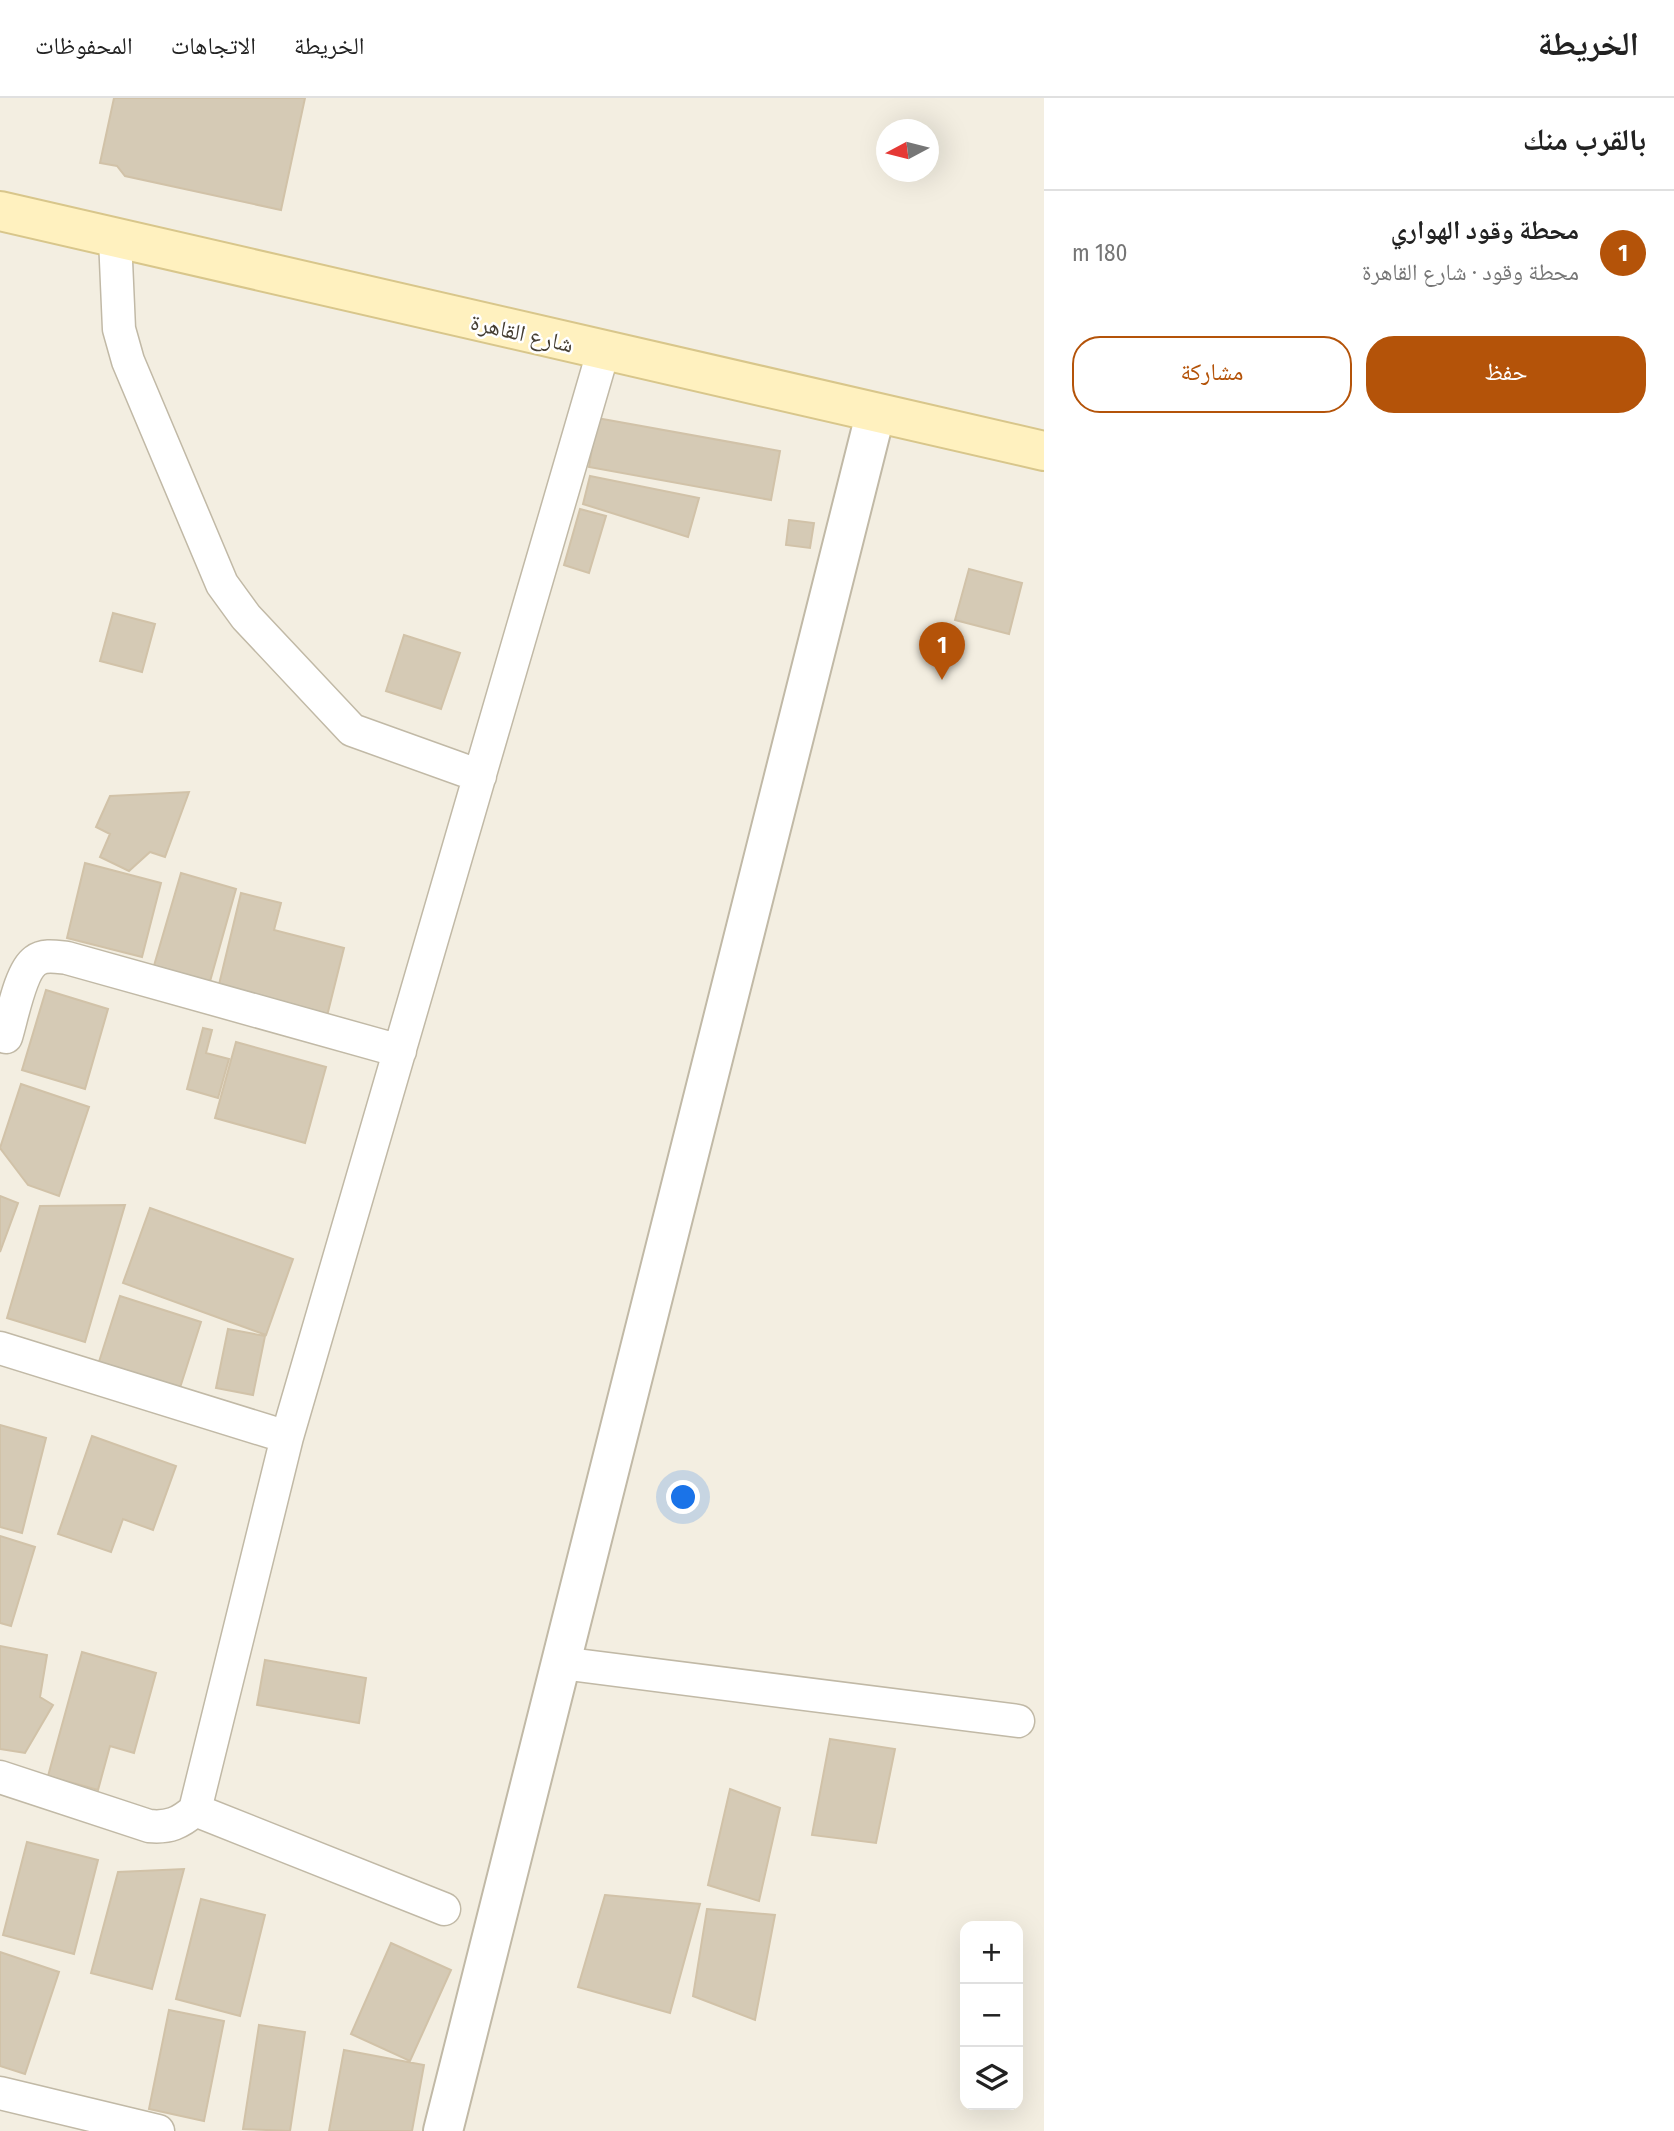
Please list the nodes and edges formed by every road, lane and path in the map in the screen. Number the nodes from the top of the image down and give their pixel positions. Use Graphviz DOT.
graph roads {
  1 [pos="0,211"];
  2 [pos="115,238"];
  3 [pos="603,352"];
  4 [pos="875,415"];
  5 [pos="1044,451"];
  6 [pos="480,776"];
  7 [pos="6,1037"];
  8 [pos="400,1051"];
  9 [pos="0,1348"];
  10 [pos="287,1437"];
  11 [pos="561,1663"];
  12 [pos="1018,1721"];
  13 [pos="0,1777"];
  14 [pos="195,1810"];
  15 [pos="444,1909"];
  16 [pos="0,2093"];
  17 [pos="53,2119"];
  18 [pos="158,2131"];
  19 [pos="443,2131"];
  1 -- 2 [label="main road, شارع القاهرة"];
  2 -- 3 [label="main road, شارع القاهرة"];
  2 -- 6 [label="street"];
  3 -- 4 [label="main road, شارع القاهرة"];
  3 -- 6 [label="street"];
  4 -- 5 [label="main road, شارع القاهرة"];
  4 -- 11 [label="street"];
  6 -- 8 [label="street"];
  7 -- 8 [label="street"];
  8 -- 10 [label="street"];
  9 -- 10 [label="street"];
  10 -- 14 [label="street"];
  11 -- 12 [label="street"];
  11 -- 19 [label="street"];
  13 -- 14 [label="street"];
  14 -- 15 [label="street"];
  16 -- 17 [label="street"];
  17 -- 18 [label="street"];
}
